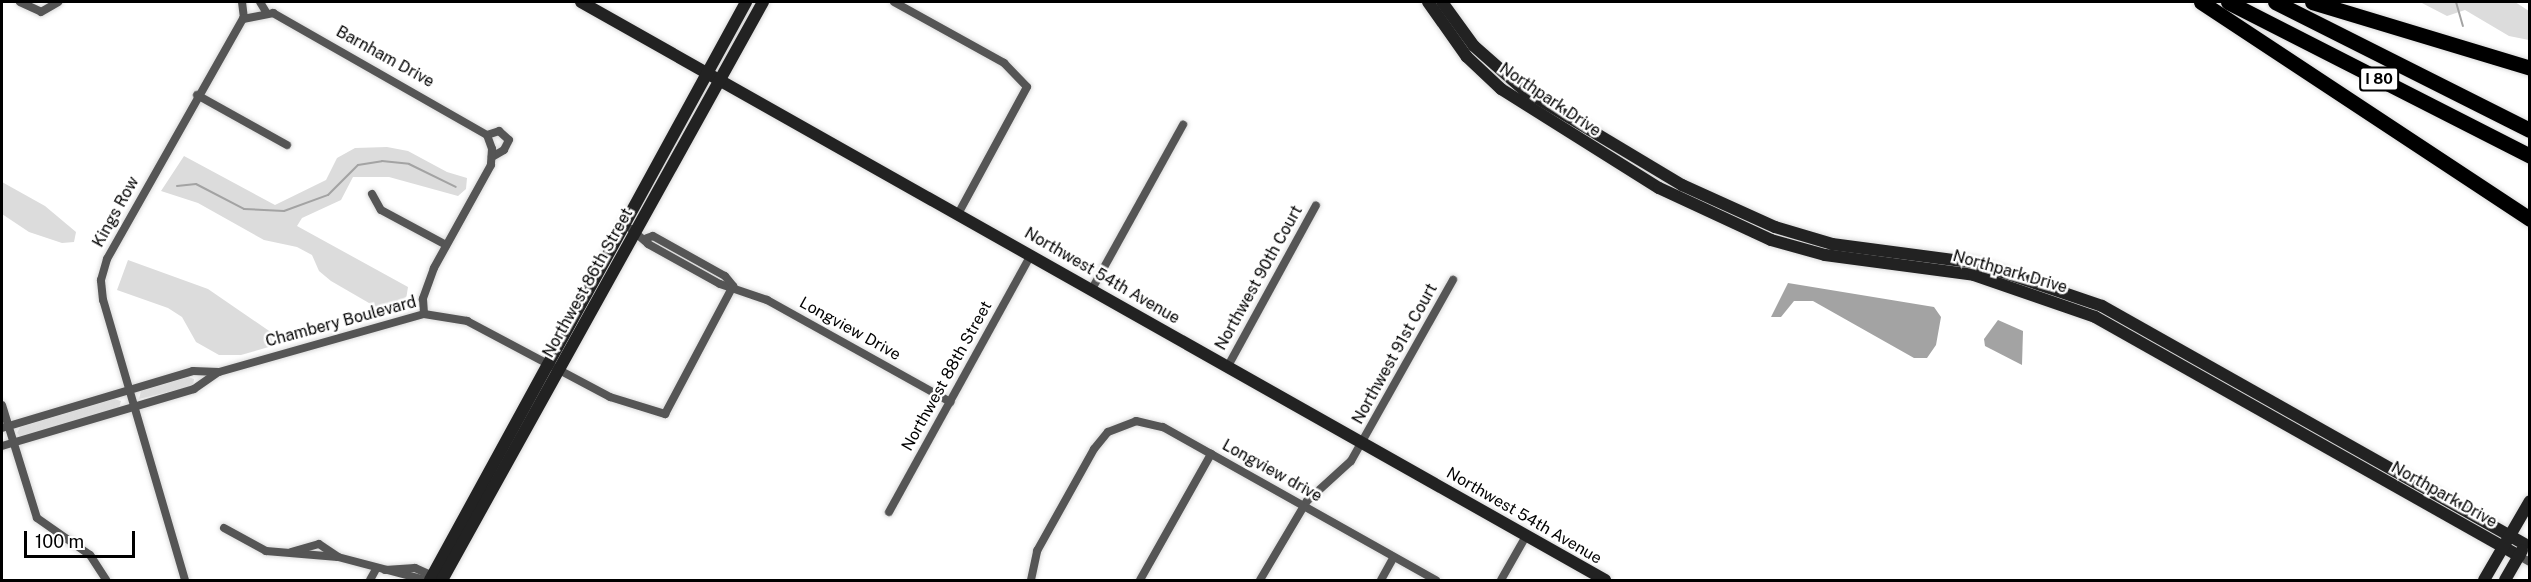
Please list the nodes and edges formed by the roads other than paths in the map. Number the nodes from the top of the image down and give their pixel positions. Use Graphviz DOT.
graph roads {
  1 [pos="20,2"];
  2 [pos="58,2"];
  3 [pos="242,2"];
  4 [pos="260,2"];
  5 [pos="581,2"];
  6 [pos="746,2"];
  7 [pos="763,2"];
  8 [pos="894,2"];
  9 [pos="1428,2"];
  10 [pos="1442,2"];
  11 [pos="2201,2"];
  12 [pos="2228,2"];
  13 [pos="2275,2"];
  14 [pos="2312,2"];
  15 [pos="266,12"];
  16 [pos="244,18"];
  17 [pos="2529,68"];
  18 [pos="707,72"];
  19 [pos="719,80"];
  20 [pos="197,95"];
  21 [pos="1183,126"];
  22 [pos="2529,130"];
  23 [pos="487,135"];
  24 [pos="286,145"];
  25 [pos="2529,156"];
  26 [pos="492,157"];
  27 [pos="372,194"];
  28 [pos="1316,205"];
  29 [pos="958,214"];
  30 [pos="2529,219"];
  31 [pos="624,225"];
  32 [pos="635,231"];
  33 [pos="1773,233"];
  34 [pos="446,246"];
  35 [pos="1031,255"];
  36 [pos="1453,280"];
  37 [pos="733,286"];
  38 [pos="1092,289"];
  39 [pos="424,314"];
  40 [pos="2163,340"];
  41 [pos="2156,351"];
  42 [pos="547,365"];
  43 [pos="1228,366"];
  44 [pos="558,371"];
  45 [pos="219,372"];
  46 [pos="129,390"];
  47 [pos="950,402"];
  48 [pos="2,405"];
  49 [pos="134,408"];
  50 [pos="4,427"];
  51 [pos="13,443"];
  52 [pos="1363,443"];
  53 [pos="2,446"];
  54 [pos="2344,450"];
  55 [pos="1211,454"];
  56 [pos="2529,501"];
  57 [pos="1303,506"];
  58 [pos="889,512"];
  59 [pos="225,528"];
  60 [pos="2510,535"];
  61 [pos="1526,536"];
  62 [pos="2503,546"];
  63 [pos="2527,549"];
  64 [pos="1394,557"];
  65 [pos="381,570"];
  66 [pos="434,579"];
  67 [pos="106,580"];
  68 [pos="185,580"];
  69 [pos="370,580"];
  70 [pos="1030,580"];
  71 [pos="1140,580"];
  72 [pos="1260,580"];
  73 [pos="1381,580"];
  74 [pos="1436,580"];
  75 [pos="1501,580"];
  76 [pos="1605,580"];
  77 [pos="2484,580"];
  78 [pos="2505,580"];
  1 -- 2 [label="street"];
  3 -- 16 [label="street"];
  4 -- 15 [label="street"];
  5 -- 18 [label="street, Northwest 54th Avenue"];
  6 -- 18 [label="street, Northwest 86th Street"];
  7 -- 19 [label="street, Northwest 86th Street"];
  8 -- 29 [label="street"];
  9 -- 33 [label="street, Northpark Drive"];
  10 -- 33 [label="street, Northpark Drive"];
  11 -- 30 [label="highway"];
  12 -- 25 [label="highway, I 80"];
  13 -- 22 [label="highway, I 80"];
  14 -- 17 [label="highway"];
  15 -- 16 [label="street"];
  15 -- 23 [label="street, Barnham Drive"];
  16 -- 20 [label="street, Kings Row"];
  18 -- 19 [label="street, Northwest 54th Avenue"];
  18 -- 31 [label="street, Northwest 86th Street"];
  19 -- 29 [label="street, Northwest 54th Avenue"];
  19 -- 32 [label="street, Northwest 86th Street"];
  20 -- 24 [label="street"];
  20 -- 46 [label="street, Kings Row"];
  21 -- 38 [label="street"];
  23 -- 26 [label="street"];
  23 -- 26 [label="street"];
  26 -- 34 [label="street"];
  27 -- 34 [label="street"];
  28 -- 43 [label="street, Northwest 90th Court"];
  29 -- 35 [label="street, Northwest 54th Avenue"];
  31 -- 32 [label="street, Longview Drive"];
  31 -- 42 [label="street, Northwest 86th Street"];
  32 -- 37 [label="street, Longview Drive"];
  32 -- 44 [label="street, Northwest 86th Street"];
  33 -- 40 [label="street, Northpark Drive"];
  33 -- 41 [label="street, Northpark Drive"];
  34 -- 39 [label="street"];
  35 -- 38 [label="street, Northwest 54th Avenue"];
  35 -- 47 [label="street, Northwest 88th Street"];
  36 -- 52 [label="street, Northwest 91st Court"];
  37 -- 44 [label="street, Chambery Boulevard"];
  37 -- 47 [label="street, Longview Drive"];
  38 -- 43 [label="street, Northwest 54th Avenue"];
  39 -- 42 [label="street, Chambery Boulevard"];
  39 -- 45 [label="street, Chambery Boulevard"];
  40 -- 41 [label="street"];
  40 -- 54 [label="street, Northpark Drive"];
  41 -- 54 [label="street, Northpark Drive"];
  42 -- 44 [label="street, Chambery Boulevard"];
  42 -- 66 [label="street, Northwest 86th Street"];
  43 -- 52 [label="street, Northwest 54th Avenue"];
  44 -- 66 [label="street, Northwest 86th Street"];
  45 -- 46 [label="street, Chambery Boulevard"];
  45 -- 49 [label="street, Chambery Boulevard"];
  46 -- 49 [label="street, Kings Row"];
  46 -- 50 [label="street, Chambery Boulevard"];
  47 -- 58 [label="street, Northwest 88th Street"];
  48 -- 50 [label="street"];
  49 -- 51 [label="street, Chambery Boulevard"];
  49 -- 68 [label="street, Kings Row"];
  50 -- 51 [label="street"];
  51 -- 53 [label="street, Chambery Boulevard"];
  51 -- 67 [label="street"];
  52 -- 57 [label="street, Northwest 91st Court"];
  52 -- 61 [label="street, Northwest 54th Avenue"];
  54 -- 60 [label="street, Northpark Drive"];
  54 -- 62 [label="street, Northpark Drive"];
  55 -- 57 [label="street, Longview drive"];
  55 -- 70 [label="street, Longview drive"];
  55 -- 71 [label="street"];
  56 -- 60 [label="street"];
  57 -- 64 [label="street, Longview drive"];
  57 -- 72 [label="street, Northwest 91st Court"];
  59 -- 65 [label="street"];
  60 -- 62 [label="street"];
  60 -- 63 [label="street, Northpark Drive"];
  61 -- 75 [label="street"];
  61 -- 76 [label="street, Northwest 54th Avenue"];
  62 -- 63 [label="street, Northpark Drive"];
  62 -- 77 [label="street"];
  63 -- 78 [label="street"];
  64 -- 73 [label="street"];
  64 -- 74 [label="street, Longview drive"];
  65 -- 66 [label="street"];
  65 -- 69 [label="street"];
}
